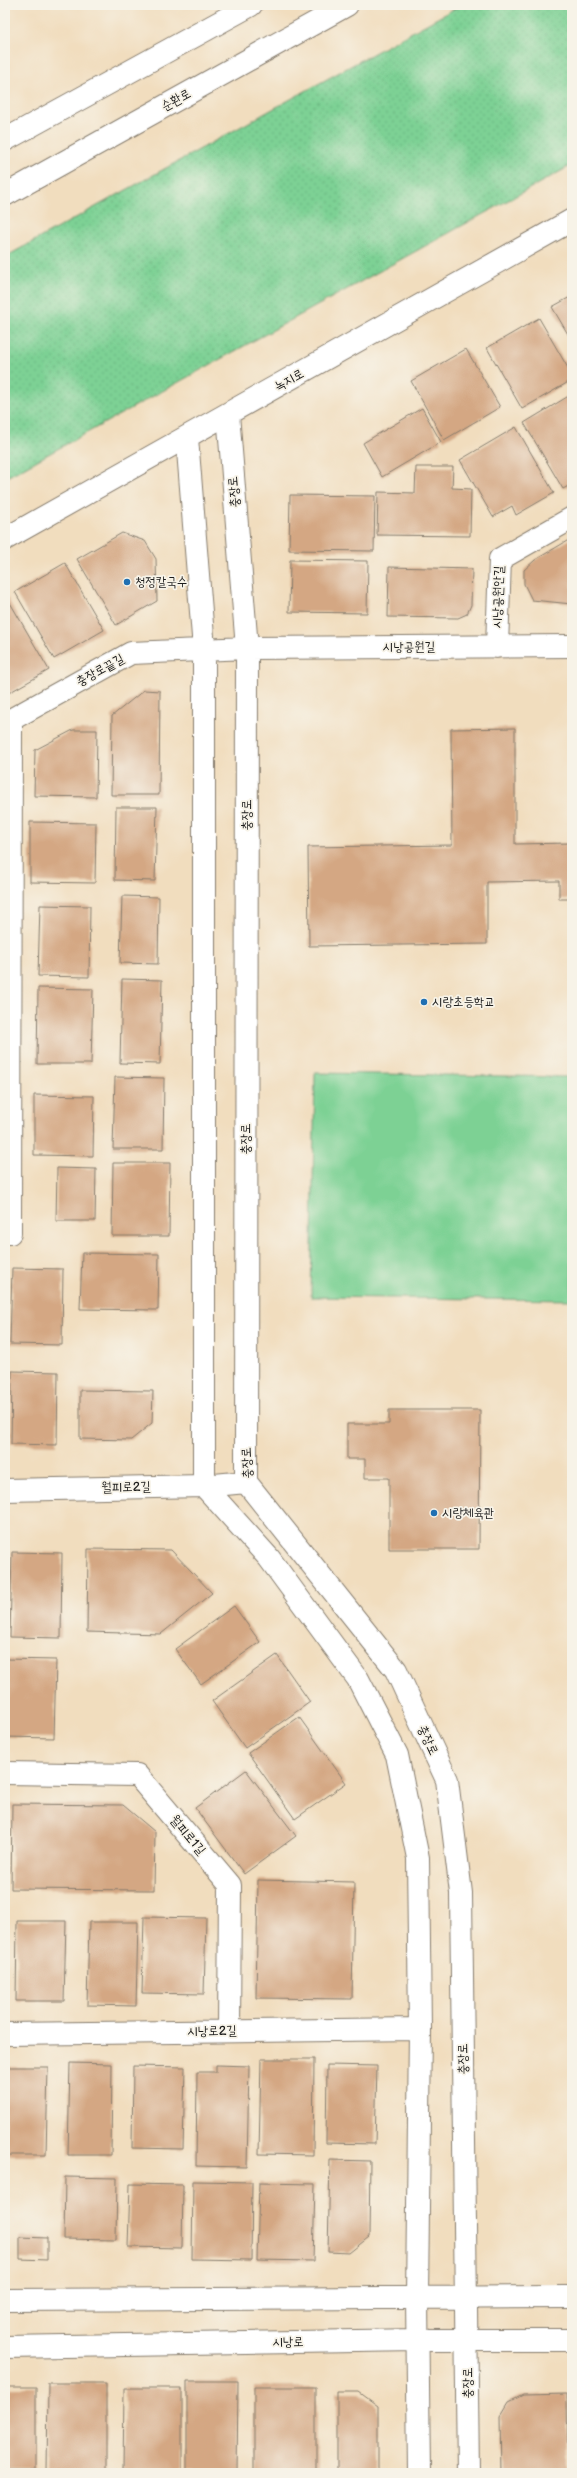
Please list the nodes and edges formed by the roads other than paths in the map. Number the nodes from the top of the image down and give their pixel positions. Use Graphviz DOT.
graph roads {
  1 [pos="251,5"];
  2 [pos="347,5"];
  3 [pos="5,140"];
  4 [pos="5,195"];
  5 [pos="572,220"];
  6 [pos="228,414"];
  7 [pos="187,438"];
  8 [pos="572,518"];
  9 [pos="5,539"];
  10 [pos="572,646"];
  11 [pos="497,647"];
  12 [pos="247,648"];
  13 [pos="204,649"];
  14 [pos="8,722"];
  15 [pos="5,1233"];
  16 [pos="246,1482"];
  17 [pos="204,1486"];
  18 [pos="5,1490"];
  19 [pos="5,1774"];
  20 [pos="420,2029"];
  21 [pos="229,2031"];
  22 [pos="5,2034"];
  23 [pos="572,2297"];
  24 [pos="417,2298"];
  25 [pos="467,2299"];
  26 [pos="5,2300"];
  27 [pos="417,2340"];
  28 [pos="467,2340"];
  29 [pos="572,2340"];
  30 [pos="5,2347"];
  31 [pos="419,2473"];
  32 [pos="468,2473"];
  1 -- 3 [label="street"];
  2 -- 4 [label="street, 순환로"];
  5 -- 6 [label="street, 녹지로"];
  6 -- 7 [label="street, 녹지로"];
  6 -- 12 [label="street, 충장로"];
  7 -- 9 [label="street, 녹지로"];
  7 -- 13 [label="street"];
  8 -- 11 [label="street, 시낭공원안길"];
  10 -- 11 [label="street, 시낭공원길"];
  11 -- 12 [label="street, 시낭공원길"];
  12 -- 13 [label="street, 충장로끝길"];
  12 -- 16 [label="street, 충장로"];
  13 -- 14 [label="street, 충장로끝길"];
  13 -- 17 [label="street"];
  14 -- 15 [label="street, 충장로끝길"];
  16 -- 17 [label="street, 월피로2길"];
  16 -- 25 [label="street, 충장로"];
  17 -- 18 [label="street, 월피로2길"];
  17 -- 20 [label="street"];
  19 -- 21 [label="street, 월피로1길"];
  20 -- 21 [label="street, 시낭로2길"];
  20 -- 24 [label="street"];
  21 -- 22 [label="street, 시낭로2길"];
  23 -- 25 [label="street"];
  24 -- 25 [label="street"];
  24 -- 26 [label="street"];
  24 -- 27 [label="street"];
  25 -- 28 [label="street, 충장로"];
  27 -- 28 [label="street, 시낭로"];
  27 -- 30 [label="street, 시낭로"];
  27 -- 31 [label="street"];
  28 -- 29 [label="street, 시낭로"];
  28 -- 32 [label="street, 충장로"];
}
